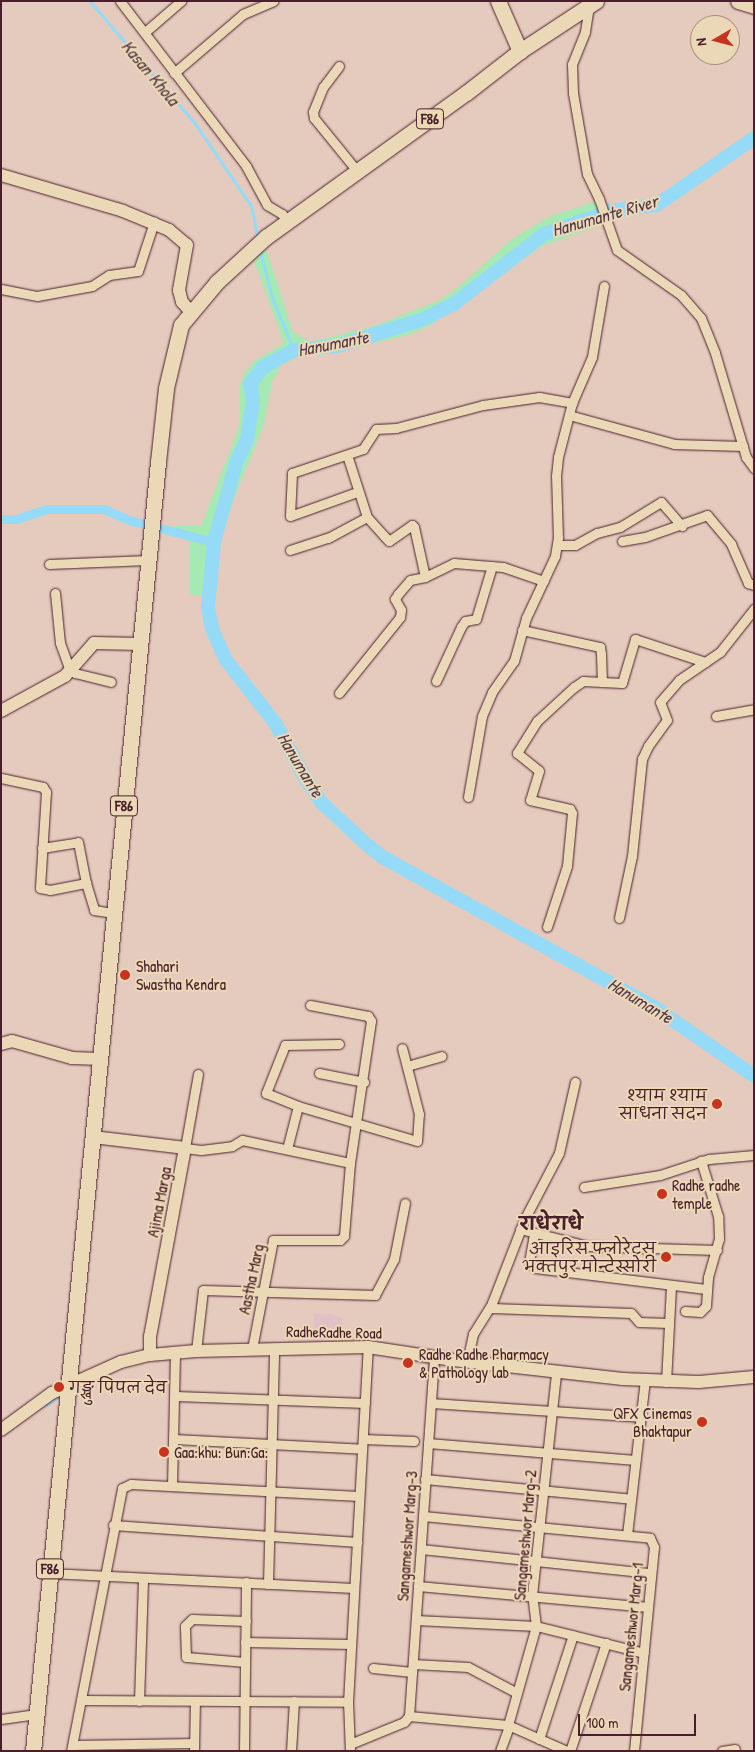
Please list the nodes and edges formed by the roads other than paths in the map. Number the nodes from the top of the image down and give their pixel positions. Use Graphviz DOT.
graph roads {
  1 [pos="120,1"];
  2 [pos="181,1"];
  3 [pos="273,1"];
  4 [pos="498,1"];
  5 [pos="738,1"];
  6 [pos="592,4"];
  7 [pos="754,6"];
  8 [pos="145,32"];
  9 [pos="520,50"];
  10 [pos="339,66"];
  11 [pos="174,72"];
  12 [pos="357,171"];
  13 [pos="1,175"];
  14 [pos="287,221"];
  15 [pos="154,222"];
  16 [pos="604,286"];
  17 [pos="1,289"];
  18 [pos="190,311"];
  19 [pos="572,403"];
  20 [pos="569,415"];
  21 [pos="743,446"];
  22 [pos="346,455"];
  23 [pos="754,468"];
  24 [pos="357,492"];
  25 [pos="367,517"];
  26 [pos="682,526"];
  27 [pos="622,541"];
  28 [pos="558,545"];
  29 [pos="290,550"];
  30 [pos="148,560"];
  31 [pos="49,564"];
  32 [pos="492,566"];
  33 [pos="425,577"];
  34 [pos="544,581"];
  35 [pos="754,585"];
  36 [pos="56,593"];
  37 [pos="754,609"];
  38 [pos="522,630"];
  39 [pos="139,644"];
  40 [pos="706,662"];
  41 [pos="71,670"];
  42 [pos="436,681"];
  43 [pos="111,682"];
  44 [pos="602,682"];
  45 [pos="340,693"];
  46 [pos="2,708"];
  47 [pos="754,709"];
  48 [pos="716,716"];
  49 [pos="1,778"];
  50 [pos="468,796"];
  51 [pos="42,848"];
  52 [pos="86,883"];
  53 [pos="114,913"];
  54 [pos="619,918"];
  55 [pos="547,927"];
  56 [pos="310,1005"];
  57 [pos="1,1044"];
  58 [pos="340,1044"];
  59 [pos="402,1048"];
  60 [pos="442,1056"];
  61 [pos="100,1059"];
  62 [pos="407,1066"];
  63 [pos="319,1073"];
  64 [pos="198,1074"];
  65 [pos="364,1082"];
  66 [pos="575,1082"];
  67 [pos="298,1106"];
  68 [pos="355,1122"];
  69 [pos="93,1137"];
  70 [pos="186,1148"];
  71 [pos="286,1149"];
  72 [pos="754,1155"];
  73 [pos="702,1161"];
  74 [pos="350,1163"];
  75 [pos="584,1187"];
  76 [pos="405,1203"];
  77 [pos="520,1229"];
  78 [pos="534,1234"];
  79 [pos="717,1250"];
  80 [pos="671,1285"];
  81 [pos="706,1289"];
  82 [pos="262,1294"];
  83 [pos="492,1303"];
  84 [pos="684,1311"];
  85 [pos="669,1324"];
  86 [pos="368,1346"];
  87 [pos="274,1348"];
  88 [pos="252,1349"];
  89 [pos="196,1351"];
  90 [pos="175,1353"];
  91 [pos="150,1355"];
  92 [pos="434,1358"];
  93 [pos="467,1362"];
  94 [pos="556,1373"];
  95 [pos="754,1377"];
  96 [pos="645,1380"];
  97 [pos="666,1382"];
  98 [pos="68,1386"];
  99 [pos="176,1396"];
  100 [pos="273,1399"];
  101 [pos="365,1403"];
  102 [pos="431,1403"];
  103 [pos="551,1412"];
  104 [pos="640,1417"];
  105 [pos="1,1430"];
  106 [pos="174,1439"];
  107 [pos="363,1439"];
  108 [pos="414,1441"];
  109 [pos="428,1443"];
  110 [pos="272,1444"];
  111 [pos="362,1449"];
  112 [pos="547,1453"];
  113 [pos="636,1460"];
  114 [pos="425,1479"];
  115 [pos="172,1486"];
  116 [pos="543,1492"];
  117 [pos="270,1493"];
  118 [pos="359,1496"];
  119 [pos="631,1499"];
  120 [pos="423,1516"];
  121 [pos="113,1525"];
  122 [pos="539,1527"];
  123 [pos="627,1535"];
  124 [pos="269,1536"];
  125 [pos="357,1542"];
  126 [pos="420,1549"];
  127 [pos="536,1560"];
  128 [pos="49,1573"];
  129 [pos="652,1573"];
  130 [pos="103,1577"];
  131 [pos="143,1578"];
  132 [pos="246,1582"];
  133 [pos="268,1584"];
  134 [pos="418,1586"];
  135 [pos="354,1588"];
  136 [pos="532,1596"];
  137 [pos="648,1607"];
  138 [pos="416,1620"];
  139 [pos="246,1621"];
  140 [pos="536,1626"];
  141 [pos="573,1635"];
  142 [pos="245,1642"];
  143 [pos="351,1644"];
  144 [pos="606,1644"];
  145 [pos="644,1654"];
  146 [pos="245,1662"];
  147 [pos="373,1668"];
  148 [pos="413,1668"];
  149 [pos="517,1693"];
  150 [pos="81,1700"];
  151 [pos="138,1701"];
  152 [pos="195,1701"];
  153 [pos="244,1701"];
  154 [pos="294,1702"];
  155 [pos="348,1702"];
  156 [pos="37,1714"];
  157 [pos="409,1716"];
  158 [pos="1,1719"];
  159 [pos="508,1725"];
  160 [pos="539,1739"];
  161 [pos="194,1747"];
  162 [pos="72,1748"];
  163 [pos="350,1748"];
  164 [pos="735,1749"];
  165 [pos="33,1751"];
  166 [pos="244,1751"];
  167 [pos="291,1751"];
  168 [pos="500,1751"];
  169 [pos="569,1751"];
  170 [pos="634,1751"];
  171 [pos="722,1751"];
  1 -- 8 [label="street"];
  2 -- 8 [label="street"];
  3 -- 11 [label="street"];
  4 -- 9 [label="main road"];
  5 -- 7 [label="main road"];
  6 -- 9 [label="main road, F86"];
  6 -- 21 [label="street"];
  8 -- 11 [label="street"];
  9 -- 12 [label="main road, F86"];
  10 -- 12 [label="street"];
  11 -- 14 [label="street"];
  12 -- 14 [label="main road, F86"];
  13 -- 15 [label="main road"];
  14 -- 18 [label="main road, F86"];
  15 -- 17 [label="street"];
  15 -- 18 [label="main road"];
  16 -- 19 [label="street"];
  18 -- 30 [label="main road, F86"];
  19 -- 20 [label="street"];
  19 -- 22 [label="street"];
  20 -- 21 [label="street"];
  20 -- 28 [label="street"];
  21 -- 23 [label="street"];
  22 -- 24 [label="street"];
  22 -- 24 [label="street"];
  24 -- 25 [label="street"];
  25 -- 29 [label="street"];
  25 -- 33 [label="street"];
  26 -- 27 [label="street"];
  26 -- 28 [label="street"];
  26 -- 35 [label="street"];
  28 -- 34 [label="street"];
  30 -- 31 [label="street"];
  30 -- 39 [label="main road, F86"];
  32 -- 33 [label="street"];
  32 -- 34 [label="street"];
  32 -- 42 [label="street"];
  33 -- 45 [label="street"];
  34 -- 38 [label="street"];
  36 -- 41 [label="street"];
  37 -- 40 [label="street"];
  38 -- 44 [label="street"];
  38 -- 50 [label="street"];
  39 -- 41 [label="main road"];
  39 -- 53 [label="main road, F86"];
  40 -- 44 [label="street"];
  40 -- 54 [label="street"];
  41 -- 43 [label="street"];
  41 -- 46 [label="main road"];
  44 -- 55 [label="street"];
  47 -- 48 [label="street"];
  49 -- 51 [label="street"];
  51 -- 52 [label="street"];
  51 -- 52 [label="street"];
  52 -- 53 [label="street"];
  53 -- 61 [label="main road, F86"];
  56 -- 65 [label="street"];
  57 -- 61 [label="main road"];
  58 -- 67 [label="street"];
  59 -- 62 [label="street"];
  60 -- 62 [label="street"];
  61 -- 69 [label="main road, F86"];
  62 -- 68 [label="street"];
  63 -- 65 [label="street"];
  64 -- 70 [label="street"];
  65 -- 68 [label="street"];
  66 -- 77 [label="street"];
  67 -- 68 [label="street"];
  67 -- 71 [label="street"];
  68 -- 74 [label="street"];
  69 -- 70 [label="main road, Ajima Marga"];
  69 -- 98 [label="main road, F86"];
  70 -- 71 [label="street"];
  70 -- 91 [label="main road, Ajima Marga"];
  71 -- 74 [label="street"];
  72 -- 73 [label="street"];
  73 -- 75 [label="street"];
  73 -- 79 [label="street"];
  74 -- 82 [label="street, Aastha Marg"];
  76 -- 82 [label="street"];
  77 -- 78 [label="street"];
  77 -- 83 [label="street"];
  78 -- 79 [label="street"];
  78 -- 80 [label="street"];
  79 -- 81 [label="street"];
  80 -- 81 [label="street"];
  80 -- 85 [label="street"];
  81 -- 84 [label="street"];
  82 -- 88 [label="street, Aastha Marg"];
  82 -- 89 [label="street"];
  83 -- 85 [label="street"];
  83 -- 93 [label="street"];
  85 -- 97 [label="street"];
  86 -- 87 [label="main road, RadheRadhe Road"];
  86 -- 92 [label="main road, RadheRadhe Road"];
  86 -- 101 [label="street"];
  87 -- 88 [label="main road, RadheRadhe Road"];
  87 -- 100 [label="street"];
  88 -- 89 [label="main road, RadheRadhe Road"];
  89 -- 90 [label="main road, RadheRadhe Road"];
  90 -- 91 [label="main road, RadheRadhe Road"];
  90 -- 99 [label="street"];
  91 -- 98 [label="main road, RadheRadhe Road"];
  92 -- 93 [label="main road, RadheRadhe Road"];
  92 -- 102 [label="street, Sangameshwor Marg-3"];
  93 -- 94 [label="main road, RadheRadhe Road"];
  94 -- 96 [label="main road, RadheRadhe Road"];
  94 -- 103 [label="street, Sangameshwor Marg-2"];
  95 -- 97 [label="main road, RadheRadhe Road"];
  96 -- 97 [label="main road, RadheRadhe Road"];
  96 -- 104 [label="street"];
  98 -- 105 [label="main road, RadheRadhe Road"];
  98 -- 128 [label="main road, F86"];
  99 -- 100 [label="street"];
  99 -- 106 [label="street"];
  100 -- 101 [label="street"];
  100 -- 110 [label="street"];
  101 -- 107 [label="street"];
  102 -- 103 [label="street"];
  102 -- 109 [label="street, Sangameshwor Marg-3"];
  103 -- 104 [label="street"];
  103 -- 112 [label="street, Sangameshwor Marg-2"];
  104 -- 113 [label="street"];
  106 -- 110 [label="street"];
  106 -- 115 [label="street"];
  107 -- 108 [label="street"];
  107 -- 111 [label="street"];
  109 -- 112 [label="street"];
  109 -- 114 [label="street, Sangameshwor Marg-3"];
  110 -- 111 [label="street"];
  110 -- 117 [label="street"];
  111 -- 118 [label="street"];
  112 -- 113 [label="street"];
  112 -- 116 [label="street, Sangameshwor Marg-2"];
  113 -- 119 [label="street"];
  114 -- 116 [label="street"];
  114 -- 120 [label="street, Sangameshwor Marg-3"];
  115 -- 117 [label="street"];
  115 -- 121 [label="street"];
  116 -- 119 [label="street"];
  116 -- 122 [label="street, Sangameshwor Marg-2"];
  117 -- 118 [label="street"];
  117 -- 124 [label="street"];
  118 -- 125 [label="street"];
  119 -- 123 [label="street"];
  120 -- 122 [label="street"];
  120 -- 126 [label="street, Sangameshwor Marg-3"];
  121 -- 124 [label="street"];
  121 -- 130 [label="street"];
  122 -- 123 [label="street"];
  122 -- 127 [label="street, Sangameshwor Marg-2"];
  123 -- 129 [label="street, Sangameshwor Marg-1"];
  124 -- 125 [label="street"];
  124 -- 133 [label="street"];
  125 -- 135 [label="street"];
  126 -- 127 [label="street"];
  126 -- 134 [label="street, Sangameshwor Marg-3"];
  127 -- 129 [label="street"];
  127 -- 136 [label="street, Sangameshwor Marg-2"];
  128 -- 130 [label="street"];
  128 -- 156 [label="main road, F86"];
  129 -- 137 [label="street, Sangameshwor Marg-1"];
  130 -- 131 [label="street"];
  130 -- 150 [label="street"];
  131 -- 132 [label="street"];
  131 -- 151 [label="street"];
  132 -- 133 [label="street"];
  132 -- 139 [label="street"];
  133 -- 135 [label="street"];
  134 -- 136 [label="street"];
  134 -- 138 [label="street, Sangameshwor Marg-3"];
  135 -- 143 [label="street"];
  136 -- 137 [label="street"];
  136 -- 140 [label="street, Sangameshwor Marg-2"];
  137 -- 145 [label="street, Sangameshwor Marg-1"];
  138 -- 140 [label="street"];
  138 -- 148 [label="street, Sangameshwor Marg-3"];
  139 -- 142 [label="street"];
  139 -- 146 [label="street"];
  140 -- 141 [label="street"];
  140 -- 149 [label="street, Sangameshwor Marg-2"];
  141 -- 144 [label="street"];
  141 -- 160 [label="street"];
  142 -- 143 [label="street"];
  142 -- 146 [label="street"];
  143 -- 155 [label="street"];
  144 -- 145 [label="street"];
  144 -- 169 [label="street"];
  145 -- 170 [label="street, Sangameshwor Marg-1"];
  146 -- 153 [label="street"];
  147 -- 148 [label="street"];
  148 -- 149 [label="street"];
  148 -- 157 [label="street, Sangameshwor Marg-3"];
  149 -- 159 [label="street, Sangameshwor Marg-2"];
  150 -- 151 [label="street"];
  150 -- 162 [label="street"];
  151 -- 152 [label="street"];
  152 -- 153 [label="street"];
  152 -- 161 [label="street"];
  153 -- 154 [label="street"];
  153 -- 166 [label="street"];
  154 -- 155 [label="street"];
  154 -- 167 [label="street"];
  155 -- 163 [label="street"];
  156 -- 158 [label="street"];
  156 -- 165 [label="main road, F86"];
  157 -- 159 [label="street"];
  157 -- 163 [label="street"];
  159 -- 160 [label="street"];
  159 -- 168 [label="street, Sangameshwor Marg-2"];
  160 -- 169 [label="street"];
  161 -- 162 [label="street"];
  164 -- 171 [label="street"];
}
